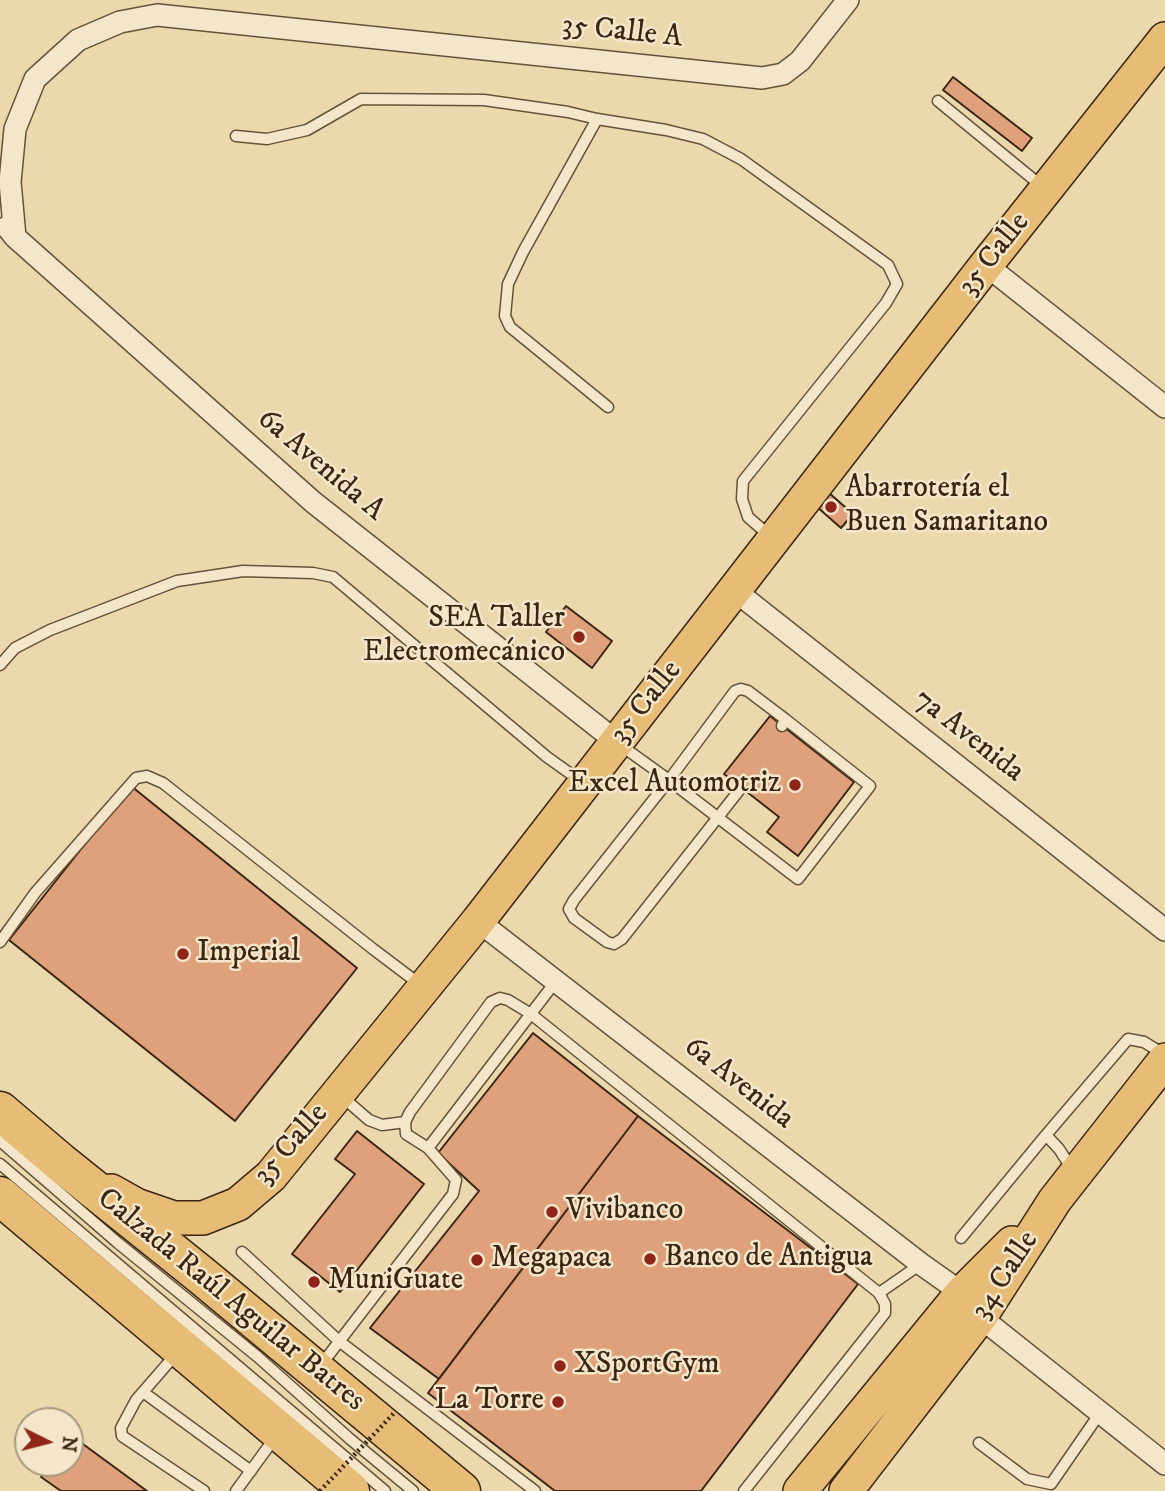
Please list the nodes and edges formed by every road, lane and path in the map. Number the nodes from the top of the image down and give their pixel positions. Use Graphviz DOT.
graph roads {
  1 [pos="848,0"];
  2 [pos="1165,39"];
  3 [pos="938,101"];
  4 [pos="597,119"];
  5 [pos="236,136"];
  6 [pos="1046,190"];
  7 [pos="0,218"];
  8 [pos="15,237"];
  9 [pos="986,265"];
  10 [pos="608,407"];
  11 [pos="1165,407"];
  12 [pos="773,540"];
  13 [pos="734,590"];
  14 [pos="0,665"];
  15 [pos="617,742"];
  16 [pos="669,780"];
  17 [pos="584,784"];
  18 [pos="741,788"];
  19 [pos="718,817"];
  20 [pos="478,921"];
  21 [pos="1165,930"];
  22 [pos="0,942"];
  23 [pos="556,981"];
  24 [pos="424,988"];
  25 [pos="531,1014"];
  26 [pos="1165,1058"];
  27 [pos="338,1093"];
  28 [pos="0,1111"];
  29 [pos="405,1122"];
  30 [pos="1046,1135"];
  31 [pos="0,1141"];
  32 [pos="428,1148"];
  33 [pos="60,1162"];
  34 [pos="0,1164"];
  35 [pos="1075,1174"];
  36 [pos="0,1196"];
  37 [pos="961,1238"];
  38 [pos="243,1252"];
  39 [pos="920,1264"];
  40 [pos="879,1293"];
  41 [pos="971,1305"];
  42 [pos="339,1341"];
  43 [pos="181,1349"];
  44 [pos="316,1371"];
  45 [pos="144,1392"];
  46 [pos="395,1412"];
  47 [pos="1100,1413"];
  48 [pos="281,1433"];
  49 [pos="979,1443"];
  50 [pos="1165,1464"];
  51 [pos="251,1471"];
  52 [pos="204,1491"];
  53 [pos="236,1491"];
  54 [pos="320,1491"];
  55 [pos="350,1491"];
  56 [pos="385,1491"];
  57 [pos="413,1491"];
  58 [pos="461,1491"];
  59 [pos="535,1491"];
  60 [pos="744,1491"];
  61 [pos="800,1491"];
  62 [pos="846,1491"];
  1 -- 8 [label="street, 35 Calle A"];
  2 -- 6 [label="main road, 35 Calle"];
  3 -- 6 [label="lane"];
  4 -- 5 [label="lane"];
  4 -- 10 [label="lane"];
  4 -- 12 [label="lane"];
  6 -- 9 [label="main road, 35 Calle"];
  7 -- 8 [label="street, 6a Avenida A"];
  8 -- 15 [label="street, 6a Avenida A"];
  9 -- 11 [label="street"];
  9 -- 12 [label="main road, 35 Calle"];
  12 -- 13 [label="main road, 35 Calle"];
  13 -- 15 [label="main road, 35 Calle"];
  13 -- 21 [label="street, 7a Avenida"];
  14 -- 17 [label="lane"];
  15 -- 16 [label="lane"];
  15 -- 17 [label="main road, 35 Calle"];
  16 -- 19 [label="lane"];
  16 -- 19 [label="lane"];
  16 -- 19 [label="lane"];
  17 -- 20 [label="main road, 35 Calle"];
  18 -- 19 [label="lane"];
  20 -- 23 [label="street, 6a Avenida"];
  20 -- 24 [label="main road, 35 Calle"];
  22 -- 24 [label="lane"];
  23 -- 25 [label="lane"];
  23 -- 39 [label="street, 6a Avenida"];
  24 -- 27 [label="main road, 35 Calle"];
  25 -- 29 [label="lane"];
  25 -- 32 [label="lane"];
  25 -- 40 [label="lane"];
  26 -- 30 [label="lane"];
  26 -- 35 [label="main road, 34 Calle"];
  27 -- 29 [label="lane"];
  27 -- 33 [label="main road, 35 Calle"];
  28 -- 33 [label="highway, Calzada Raúl Aguilar Batres"];
  29 -- 32 [label="lane"];
  30 -- 35 [label="lane"];
  30 -- 37 [label="lane"];
  31 -- 57 [label="lane"];
  32 -- 42 [label="lane"];
  33 -- 44 [label="highway, Calzada Raúl Aguilar Batres"];
  34 -- 56 [label="lane"];
  35 -- 41 [label="main road, 34 Calle"];
  36 -- 43 [label="highway"];
  38 -- 42 [label="lane"];
  39 -- 40 [label="lane"];
  39 -- 41 [label="street, 6a Avenida"];
  40 -- 60 [label="lane"];
  41 -- 47 [label="street, 6a Avenida"];
  41 -- 61 [label="main road"];
  41 -- 62 [label="main road, 34 Calle"];
  42 -- 44 [label="lane"];
  42 -- 59 [label="lane"];
  43 -- 45 [label="lane"];
  43 -- 48 [label="highway"];
  44 -- 58 [label="highway, Calzada Raúl Aguilar Batres"];
  45 -- 51 [label="lane"];
  45 -- 52 [label="lane"];
  46 -- 54 [label="path, bridge"];
  47 -- 49 [label="lane"];
  47 -- 50 [label="street, 6a Avenida"];
  48 -- 51 [label="lane"];
  48 -- 55 [label="highway"];
  51 -- 53 [label="lane"];
}
